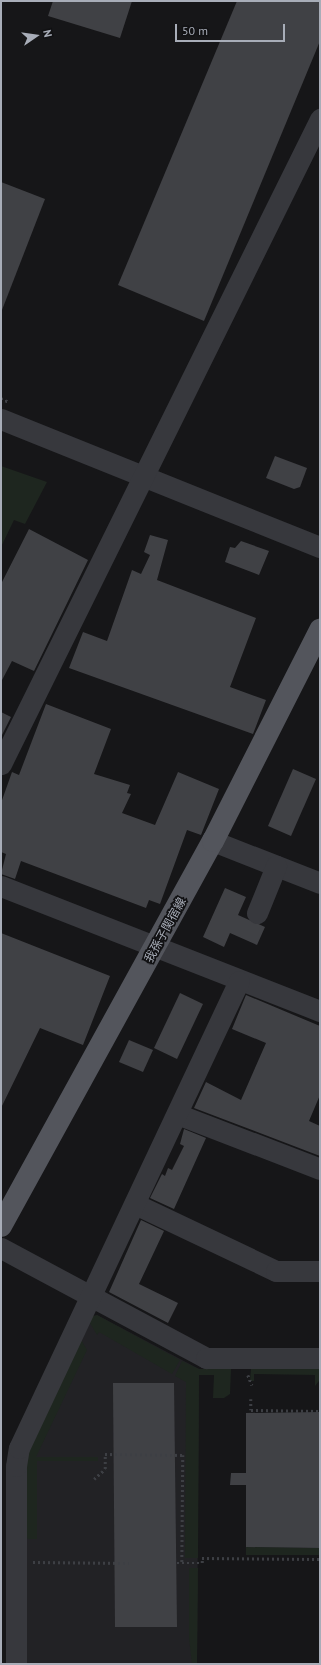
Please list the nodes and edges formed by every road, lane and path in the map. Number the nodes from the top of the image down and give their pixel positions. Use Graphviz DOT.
graph roads {
  1 [pos="320,120"];
  2 [pos="1,419"];
  3 [pos="143,477"];
  4 [pos="320,547"];
  5 [pos="320,630"];
  6 [pos="1,764"];
  7 [pos="213,841"];
  8 [pos="276,866"];
  9 [pos="320,883"];
  10 [pos="1,886"];
  11 [pos="257,913"];
  12 [pos="156,946"];
  13 [pos="239,981"];
  14 [pos="320,1009"];
  15 [pos="177,1114"];
  16 [pos="320,1169"];
  17 [pos="135,1204"];
  18 [pos="1,1226"];
  19 [pos="1,1248"];
  20 [pos="320,1271"];
  21 [pos="91,1297"];
  22 [pos="320,1358"];
  23 [pos="251,1399"];
  24 [pos="320,1411"];
  25 [pos="94,1480"];
  26 [pos="320,1558"];
  27 [pos="16,1562"];
  28 [pos="129,1563"];
  29 [pos="177,1563"];
  30 [pos="182,1563"];
  31 [pos="16,1664"];
  1 -- 3 [label="street"];
  2 -- 3 [label="street"];
  3 -- 4 [label="street"];
  3 -- 6 [label="street"];
  5 -- 7 [label="main road, 我孫子関宿線"];
  7 -- 8 [label="street"];
  7 -- 12 [label="main road, 我孫子関宿線"];
  8 -- 9 [label="street"];
  8 -- 11 [label="street"];
  10 -- 12 [label="street"];
  12 -- 13 [label="street"];
  12 -- 18 [label="main road, 我孫子関宿線"];
  13 -- 14 [label="street"];
  13 -- 15 [label="street"];
  15 -- 16 [label="street"];
  15 -- 17 [label="street"];
  17 -- 20 [label="street"];
  17 -- 21 [label="street"];
  19 -- 21 [label="street"];
  21 -- 22 [label="street"];
  21 -- 27 [label="street"];
  23 -- 24 [label="path"];
  25 -- 30 [label="path"];
  26 -- 30 [label="path"];
  27 -- 28 [label="path"];
  27 -- 31 [label="street"];
  29 -- 30 [label="path"];
}
